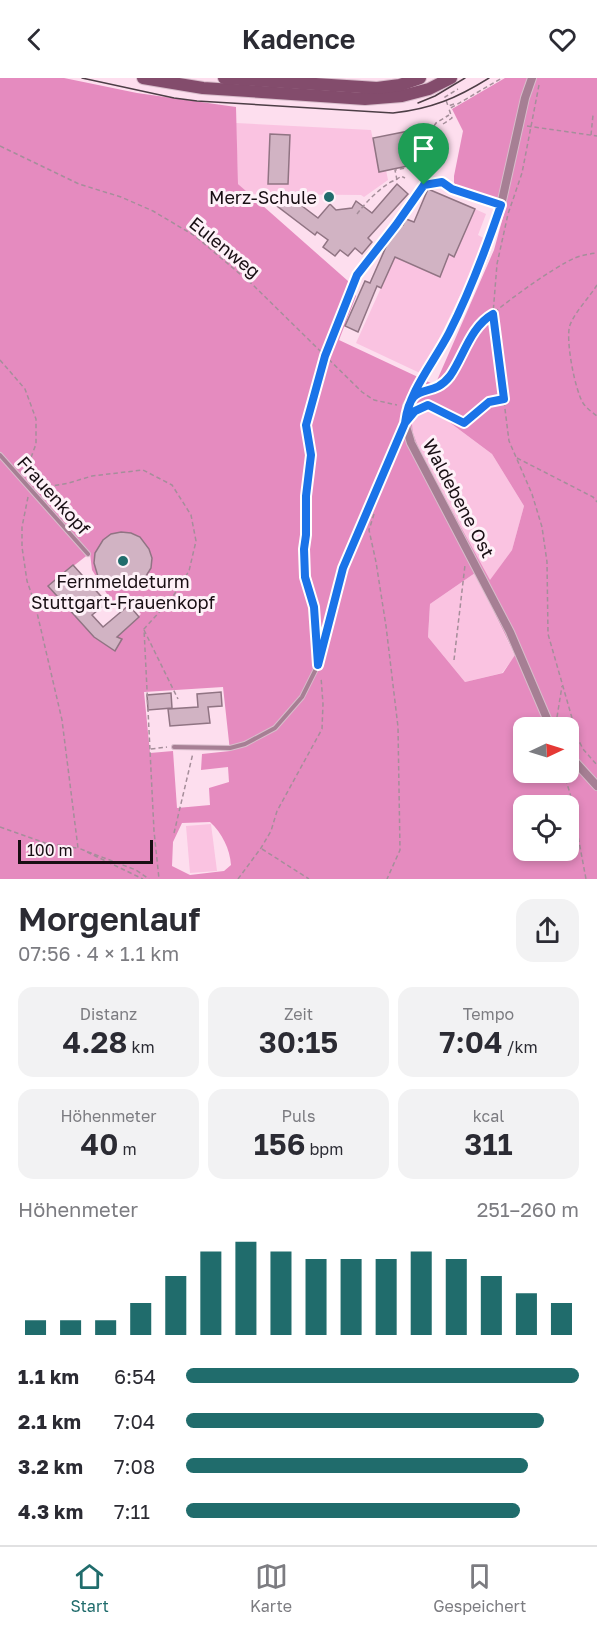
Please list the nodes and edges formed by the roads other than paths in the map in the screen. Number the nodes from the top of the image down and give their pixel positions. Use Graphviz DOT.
graph roads {
  1 [pos="143,78"];
  2 [pos="224,78"];
  3 [pos="420,78"];
  4 [pos="536,80"];
  5 [pos="455,83"];
  6 [pos="501,205"];
  7 [pos="345,304"];
  8 [pos="405,423"];
  9 [pos="0,454"];
  10 [pos="88,554"];
  11 [pos="546,717"];
  12 [pos="174,747"];
  13 [pos="579,766"];
  14 [pos="597,786"];
  1 -- 5 [label="main road"];
  2 -- 3 [label="main road"];
  4 -- 6 [label="street, Waldebene Ost"];
  6 -- 7 [label="lane"];
  6 -- 8 [label="street, Waldebene Ost"];
  8 -- 11 [label="street, Waldebene Ost"];
  8 -- 12 [label="lane"];
  9 -- 10 [label="lane, Frauenkopf"];
  13 -- 14 [label="street"];
}
